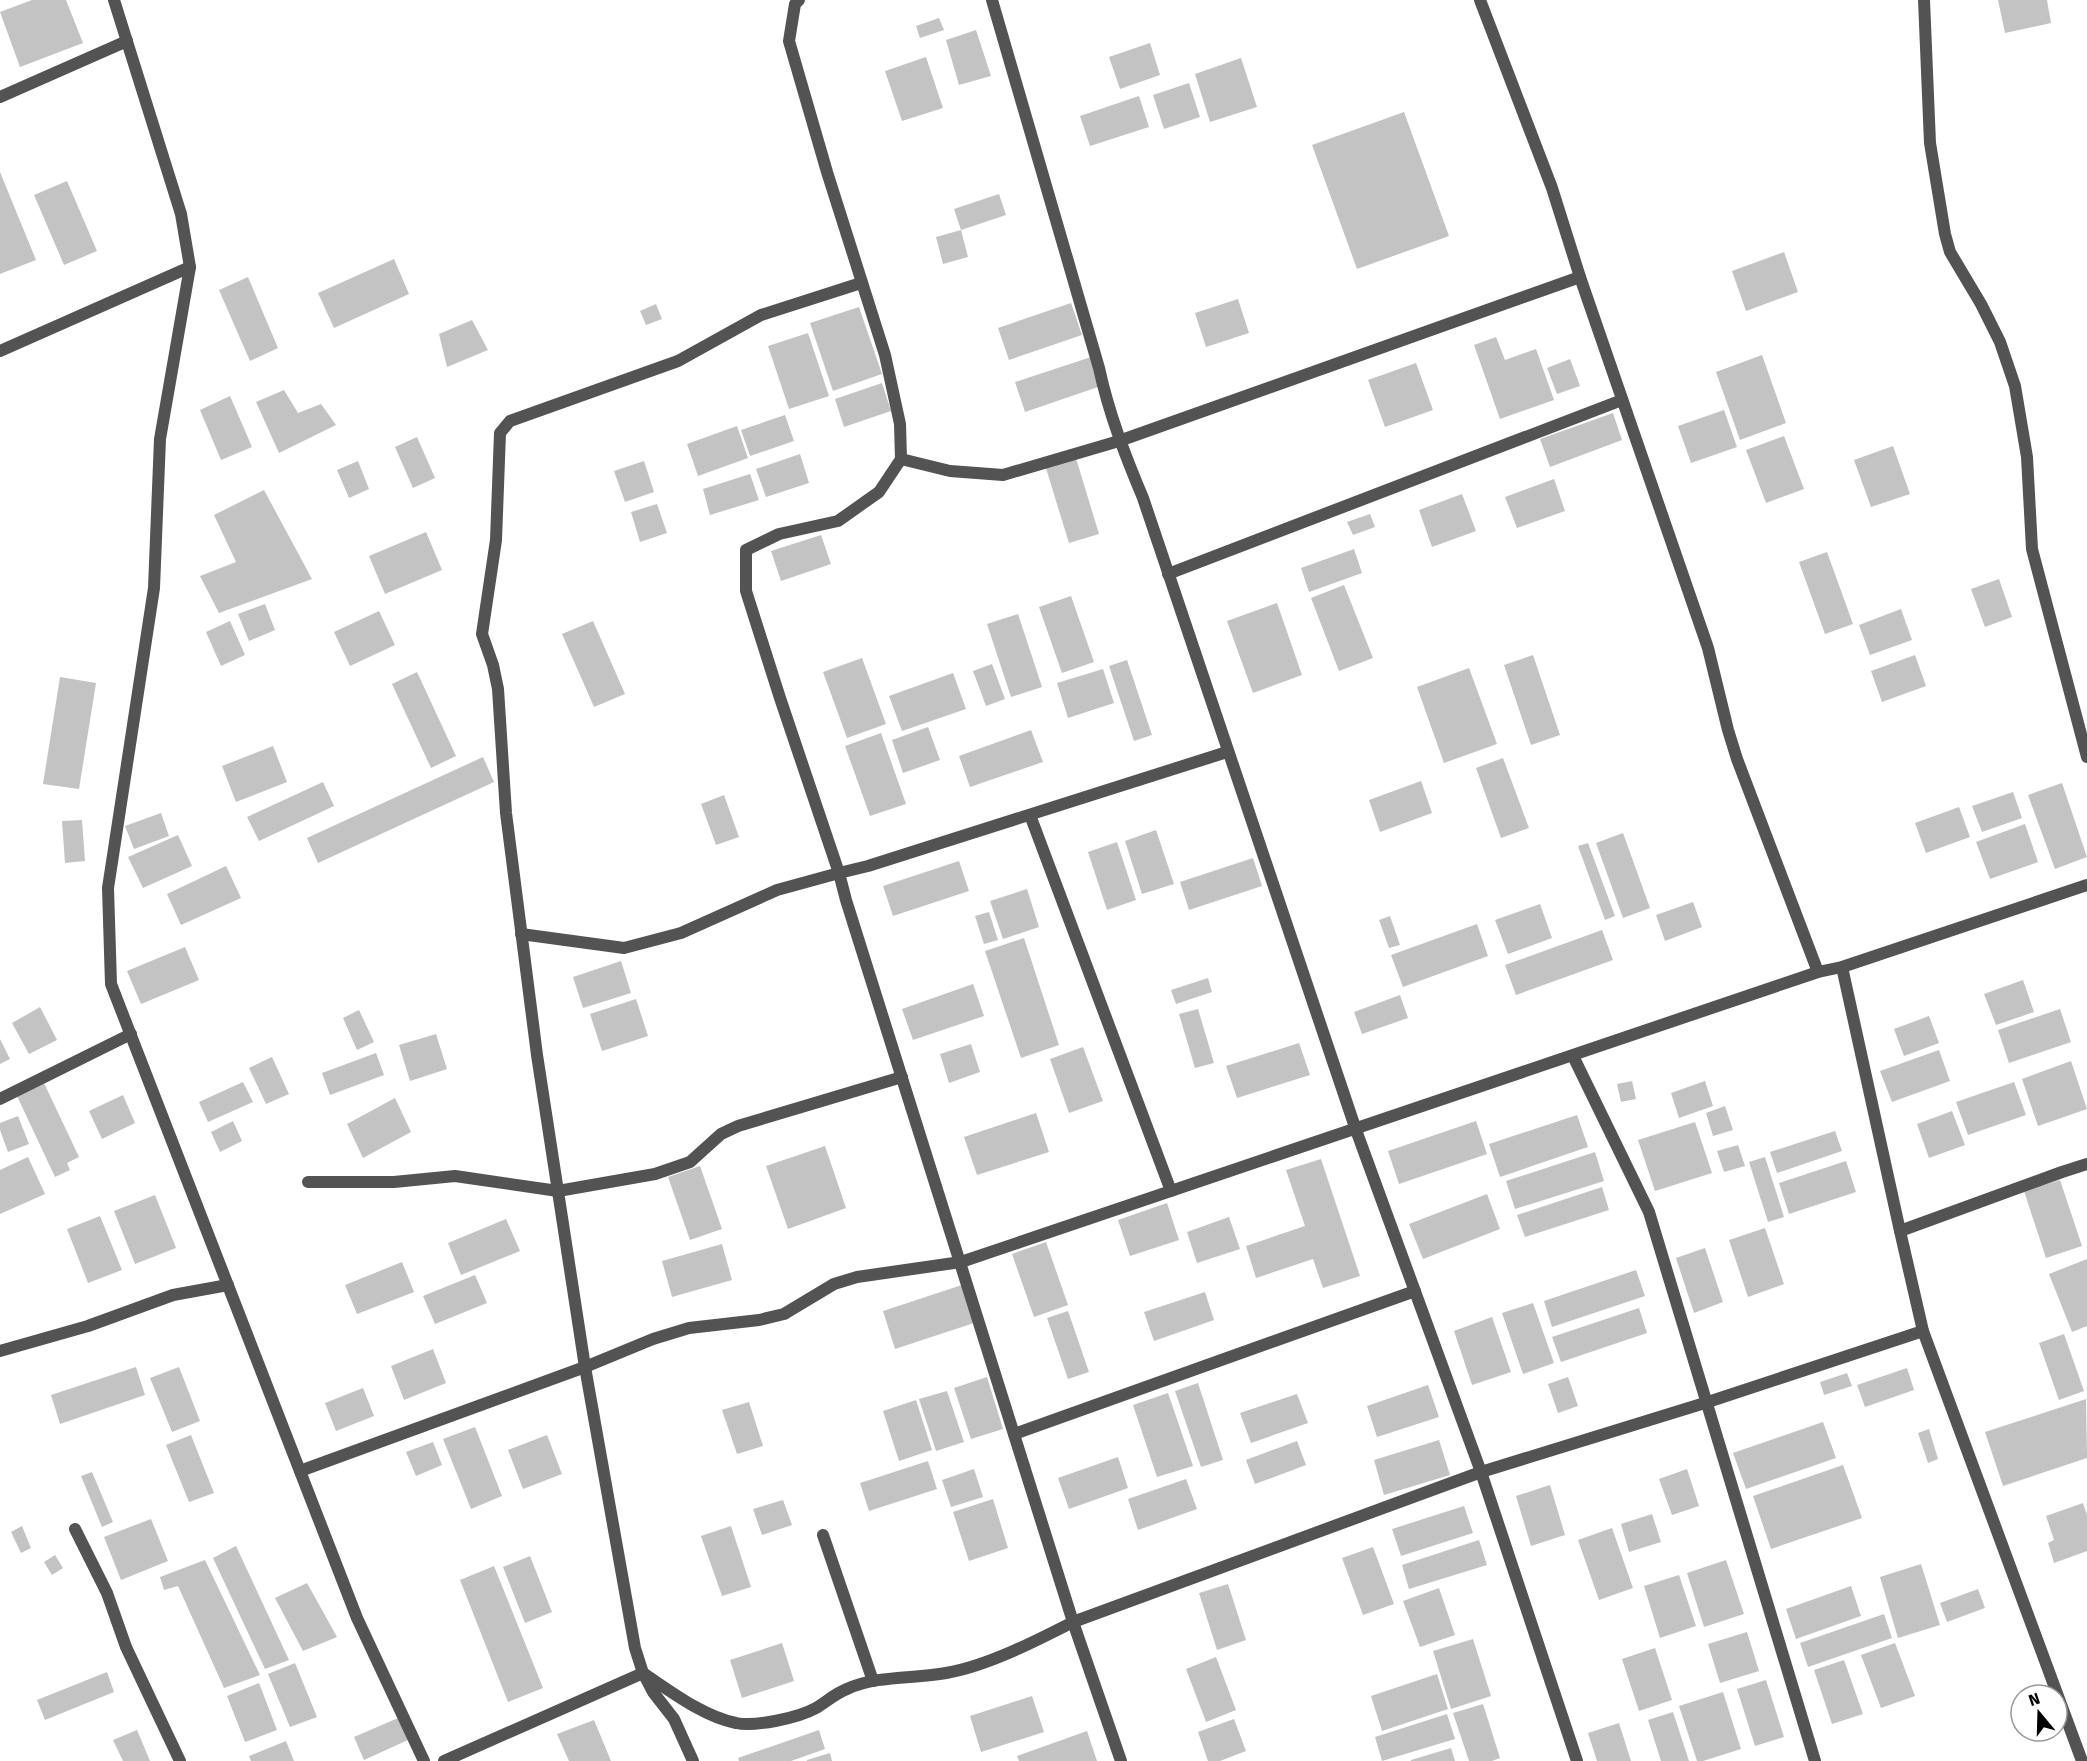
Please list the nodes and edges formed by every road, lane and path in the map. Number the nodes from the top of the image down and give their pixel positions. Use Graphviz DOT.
graph roads {
  1 [pos="114,0"];
  2 [pos="799,0"];
  3 [pos="992,0"];
  4 [pos="1480,0"];
  5 [pos="1924,0"];
  6 [pos="127,41"];
  7 [pos="0,97"];
  8 [pos="190,267"];
  9 [pos="1580,278"];
  10 [pos="861,283"];
  11 [pos="0,351"];
  12 [pos="1622,400"];
  13 [pos="1119,441"];
  14 [pos="901,459"];
  15 [pos="1168,574"];
  16 [pos="1227,752"];
  17 [pos="2087,757"];
  18 [pos="1030,815"];
  19 [pos="839,873"];
  20 [pos="2087,885"];
  21 [pos="521,934"];
  22 [pos="1842,967"];
  23 [pos="1818,972"];
  24 [pos="131,1034"];
  25 [pos="1573,1056"];
  26 [pos="902,1077"];
  27 [pos="0,1099"];
  28 [pos="1356,1130"];
  29 [pos="2087,1164"];
  30 [pos="308,1182"];
  31 [pos="558,1191"];
  32 [pos="1171,1191"];
  33 [pos="1900,1231"];
  34 [pos="961,1262"];
  35 [pos="228,1285"];
  36 [pos="1415,1291"];
  37 [pos="1923,1331"];
  38 [pos="0,1351"];
  39 [pos="585,1367"];
  40 [pos="1708,1402"];
  41 [pos="1014,1434"];
  42 [pos="300,1471"];
  43 [pos="1481,1472"];
  44 [pos="75,1529"];
  45 [pos="823,1535"];
  46 [pos="1073,1622"];
  47 [pos="643,1673"];
  48 [pos="873,1681"];
  49 [pos="180,1761"];
  50 [pos="424,1761"];
  51 [pos="444,1761"];
  52 [pos="693,1761"];
  53 [pos="1121,1761"];
  54 [pos="1576,1761"];
  55 [pos="1815,1761"];
  56 [pos="2082,1761"];
  1 -- 6 [label="street"];
  2 -- 10 [label="street"];
  3 -- 13 [label="street"];
  4 -- 9 [label="street"];
  5 -- 17 [label="street"];
  6 -- 7 [label="street"];
  6 -- 8 [label="street"];
  8 -- 11 [label="street"];
  8 -- 24 [label="street"];
  9 -- 12 [label="street"];
  9 -- 13 [label="street"];
  10 -- 14 [label="street"];
  10 -- 21 [label="street"];
  12 -- 15 [label="street"];
  12 -- 23 [label="street"];
  13 -- 14 [label="street"];
  13 -- 15 [label="street"];
  14 -- 19 [label="street"];
  15 -- 16 [label="street"];
  16 -- 18 [label="street"];
  16 -- 28 [label="street"];
  18 -- 19 [label="street"];
  18 -- 32 [label="street"];
  19 -- 21 [label="street"];
  19 -- 26 [label="street"];
  20 -- 22 [label="street"];
  21 -- 31 [label="street"];
  22 -- 23 [label="street"];
  22 -- 33 [label="street"];
  23 -- 25 [label="street"];
  24 -- 27 [label="street"];
  24 -- 35 [label="street"];
  25 -- 28 [label="street"];
  25 -- 40 [label="street"];
  26 -- 31 [label="street"];
  26 -- 34 [label="street"];
  28 -- 32 [label="street"];
  28 -- 36 [label="street"];
  29 -- 33 [label="street"];
  30 -- 31 [label="street"];
  31 -- 39 [label="street"];
  32 -- 34 [label="street"];
  33 -- 37 [label="street"];
  34 -- 39 [label="street"];
  34 -- 41 [label="street"];
  35 -- 38 [label="street"];
  35 -- 42 [label="street"];
  36 -- 41 [label="street"];
  36 -- 43 [label="street"];
  37 -- 40 [label="street"];
  37 -- 56 [label="street"];
  39 -- 42 [label="street"];
  39 -- 47 [label="street"];
  40 -- 43 [label="street"];
  40 -- 55 [label="street"];
  41 -- 46 [label="street"];
  42 -- 50 [label="street"];
  43 -- 46 [label="street"];
  43 -- 54 [label="street"];
  44 -- 49 [label="street"];
  45 -- 48 [label="street"];
  46 -- 48 [label="street"];
  46 -- 53 [label="street"];
  47 -- 48 [label="street"];
  47 -- 51 [label="street"];
  47 -- 52 [label="street"];
}
